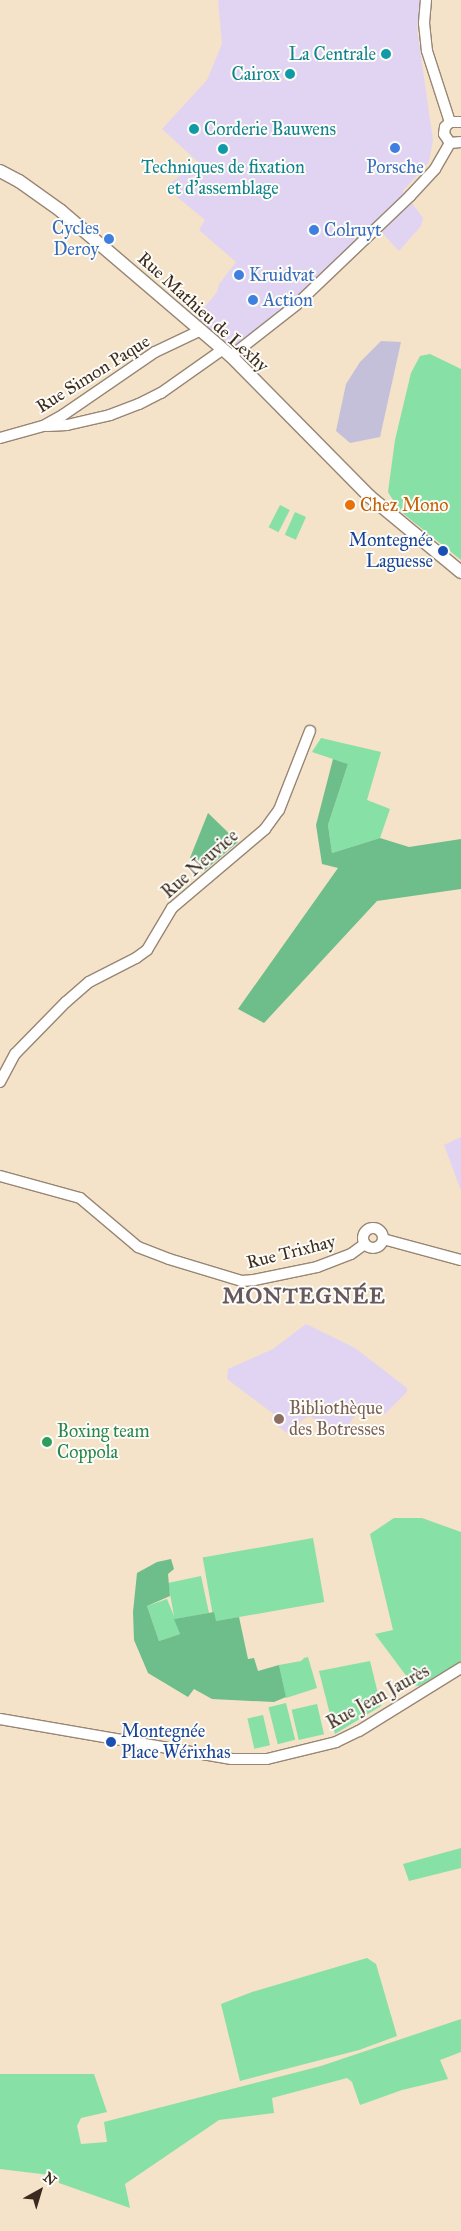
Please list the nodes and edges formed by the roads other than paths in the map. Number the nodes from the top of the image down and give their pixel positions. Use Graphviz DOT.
graph roads {
  1 [pos="426,0"];
  2 [pos="450,122"];
  3 [pos="461,122"];
  4 [pos="450,142"];
  5 [pos="461,142"];
  6 [pos="0,171"];
  7 [pos="199,331"];
  8 [pos="227,353"];
  9 [pos="44,426"];
  10 [pos="0,438"];
  11 [pos="461,572"];
  12 [pos="310,730"];
  13 [pos="0,1082"];
  14 [pos="0,1176"];
  15 [pos="382,1239"];
  16 [pos="364,1244"];
  17 [pos="461,1260"];
  18 [pos="461,1668"];
  19 [pos="0,1719"];
  1 -- 2 [label="street"];
  2 -- 3 [label="street"];
  2 -- 4 [label="street"];
  4 -- 5 [label="street"];
  4 -- 8 [label="street"];
  6 -- 7 [label="main road, Rue Mathieu de Lexhy"];
  7 -- 8 [label="main road, Rue Mathieu de Lexhy"];
  7 -- 9 [label="street, Rue Simon Paque"];
  8 -- 9 [label="street"];
  8 -- 11 [label="main road, Rue Mathieu de Lexhy"];
  9 -- 10 [label="street, Rue Simon Paque"];
  12 -- 13 [label="street, Rue Neuvice"];
  14 -- 16 [label="street, Rue Trixhay"];
  15 -- 16 [label="street, Rue Trixhay"];
  15 -- 16 [label="street, Rue Trixhay"];
  15 -- 17 [label="street, Rue Trixhay"];
  18 -- 19 [label="street, Rue Jean Jaurès"];
}
